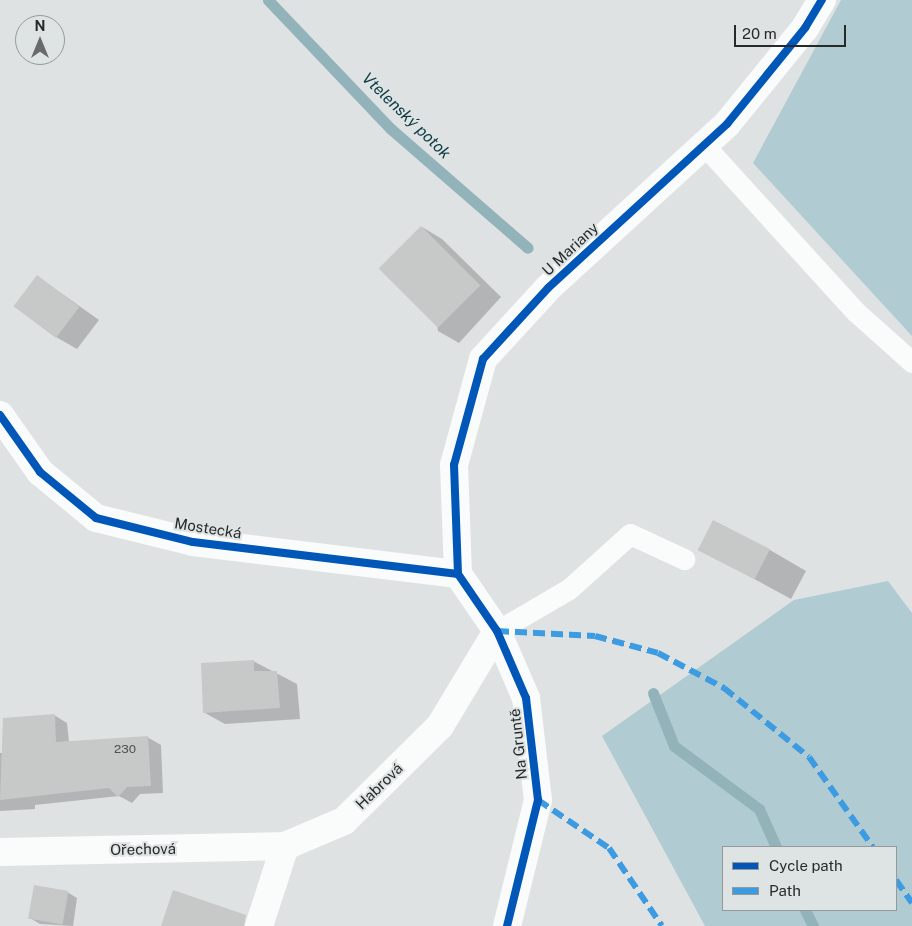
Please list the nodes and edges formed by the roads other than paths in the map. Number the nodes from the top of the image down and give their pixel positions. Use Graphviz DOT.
graph roads {
  1 [pos="822,0"];
  2 [pos="703,144"];
  3 [pos="912,362"];
  4 [pos="0,415"];
  5 [pos="684,559"];
  6 [pos="458,574"];
  7 [pos="497,631"];
  8 [pos="285,846"];
  9 [pos="0,852"];
  10 [pos="259,926"];
  11 [pos="507,926"];
  1 -- 2 [label="street, U Mariany"];
  2 -- 3 [label="lane"];
  2 -- 6 [label="street, U Mariany"];
  4 -- 6 [label="street, Mostecká"];
  5 -- 7 [label="lane"];
  6 -- 7 [label="street, Na Gruntě"];
  7 -- 8 [label="street, Habrová"];
  7 -- 11 [label="street, Na Gruntě"];
  8 -- 9 [label="street, Ořechová"];
  8 -- 10 [label="street"];
}
